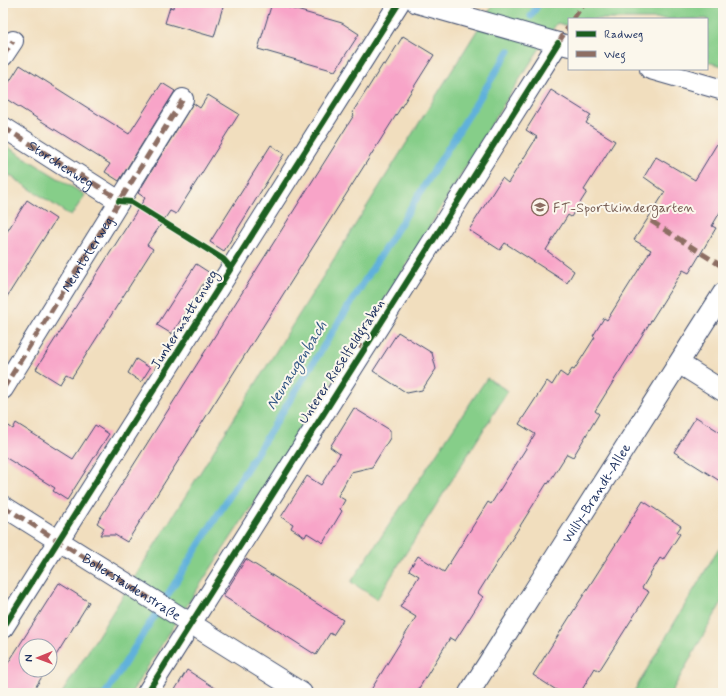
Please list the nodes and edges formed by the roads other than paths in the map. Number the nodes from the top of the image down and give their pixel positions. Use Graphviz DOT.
graph roads {
  1 [pos="399,3"];
  2 [pos="417,3"];
  3 [pos="563,44"];
  4 [pos="653,70"];
  5 [pos="723,90"];
  6 [pos="183,99"];
  7 [pos="3,128"];
  8 [pos="119,201"];
  9 [pos="723,293"];
  10 [pos="680,364"];
  11 [pos="3,389"];
  12 [pos="723,391"];
  13 [pos="3,506"];
  14 [pos="59,541"];
  15 [pos="191,623"];
  16 [pos="3,628"];
  17 [pos="146,693"];
  18 [pos="302,693"];
  19 [pos="469,693"];
  1 -- 14 [label="street, Junkermattenweg"];
  2 -- 3 [label="street"];
  3 -- 15 [label="street, Unterer Rieselfeldgraben"];
  4 -- 5 [label="street"];
  6 -- 8 [label="street, Neuntöterweg"];
  7 -- 8 [label="street, Storchenweg"];
  8 -- 11 [label="street, Neuntöterweg"];
  9 -- 10 [label="street, Willy-Brandt-Allee"];
  10 -- 12 [label="street"];
  10 -- 19 [label="street, Willy-Brandt-Allee"];
  13 -- 14 [label="street, Bollerstaudenstraße"];
  14 -- 15 [label="street, Bollerstaudenstraße"];
  14 -- 16 [label="street, Junkermattenweg"];
  15 -- 17 [label="street, Unterer Rieselfeldgraben"];
  15 -- 18 [label="street, Bollerstaudenstraße"];
}
